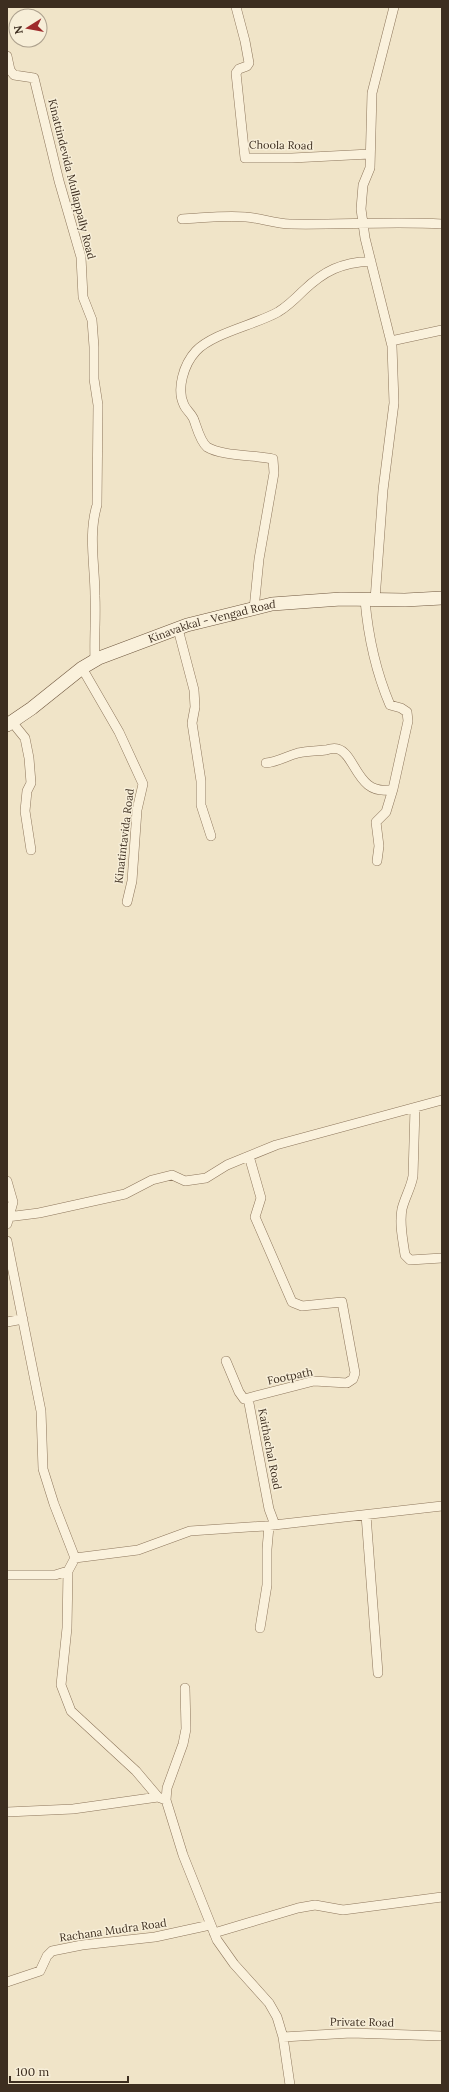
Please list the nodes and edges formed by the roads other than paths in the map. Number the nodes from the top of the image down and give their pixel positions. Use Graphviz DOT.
graph roads {
  1 [pos="236,7"];
  2 [pos="394,7"];
  3 [pos="7,56"];
  4 [pos="370,154"];
  5 [pos="182,219"];
  6 [pos="363,224"];
  7 [pos="442,224"];
  8 [pos="371,261"];
  9 [pos="442,330"];
  10 [pos="391,341"];
  11 [pos="442,598"];
  12 [pos="370,600"];
  13 [pos="254,609"];
  14 [pos="178,628"];
  15 [pos="95,660"];
  16 [pos="82,668"];
  17 [pos="10,723"];
  18 [pos="266,763"];
  19 [pos="393,789"];
  20 [pos="211,836"];
  21 [pos="31,850"];
  22 [pos="377,861"];
  23 [pos="127,902"];
  24 [pos="442,1100"];
  25 [pos="414,1108"];
  26 [pos="249,1156"];
  27 [pos="7,1181"];
  28 [pos="8,1220"];
  29 [pos="7,1241"];
  30 [pos="442,1258"];
  31 [pos="23,1319"];
  32 [pos="7,1322"];
  33 [pos="226,1361"];
  34 [pos="248,1398"];
  35 [pos="442,1506"];
  36 [pos="366,1515"];
  37 [pos="272,1526"];
  38 [pos="75,1558"];
  39 [pos="68,1571"];
  40 [pos="7,1575"];
  41 [pos="260,1628"];
  42 [pos="378,1673"];
  43 [pos="185,1688"];
  44 [pos="162,1798"];
  45 [pos="7,1812"];
  46 [pos="442,1897"];
  47 [pos="210,1924"];
  48 [pos="214,1933"];
  49 [pos="7,1982"];
  50 [pos="442,2036"];
  51 [pos="282,2037"];
  52 [pos="290,2085"];
  1 -- 4 [label="street, Choola Road"];
  2 -- 4 [label="street"];
  3 -- 15 [label="street, Kinattindevida Mullappally Road"];
  4 -- 6 [label="street"];
  5 -- 6 [label="street"];
  6 -- 7 [label="street"];
  6 -- 8 [label="street"];
  8 -- 10 [label="street"];
  8 -- 13 [label="street"];
  9 -- 10 [label="street"];
  10 -- 12 [label="street"];
  11 -- 12 [label="main road, Kinavakkal - Vengad Road"];
  12 -- 13 [label="main road, Kinavakkal - Vengad Road"];
  12 -- 19 [label="street"];
  13 -- 14 [label="main road, Kinavakkal - Vengad Road"];
  14 -- 15 [label="main road, Kinavakkal - Vengad Road"];
  14 -- 20 [label="street"];
  15 -- 16 [label="main road, Kinavakkal - Vengad Road"];
  16 -- 17 [label="main road, Kinavakkal - Vengad Road"];
  16 -- 23 [label="street, Kinatintavida Road"];
  17 -- 21 [label="street"];
  18 -- 19 [label="street"];
  19 -- 22 [label="street"];
  24 -- 25 [label="street"];
  25 -- 26 [label="street"];
  25 -- 30 [label="street"];
  26 -- 28 [label="street"];
  26 -- 34 [label="street, Footpath"];
  27 -- 28 [label="street"];
  29 -- 31 [label="street"];
  31 -- 32 [label="street"];
  31 -- 38 [label="street"];
  33 -- 34 [label="street, Kaithachal Road"];
  34 -- 37 [label="street, Kaithachal Road"];
  35 -- 36 [label="street"];
  36 -- 37 [label="street"];
  36 -- 42 [label="street"];
  37 -- 38 [label="street"];
  37 -- 41 [label="street"];
  38 -- 39 [label="street"];
  39 -- 40 [label="street"];
  39 -- 44 [label="street"];
  43 -- 44 [label="street"];
  44 -- 45 [label="street"];
  44 -- 47 [label="street"];
  46 -- 48 [label="street"];
  47 -- 48 [label="street"];
  47 -- 49 [label="street, Rachana Mudra Road"];
  48 -- 51 [label="street"];
  50 -- 51 [label="street, Private Road"];
  51 -- 52 [label="street"];
}
